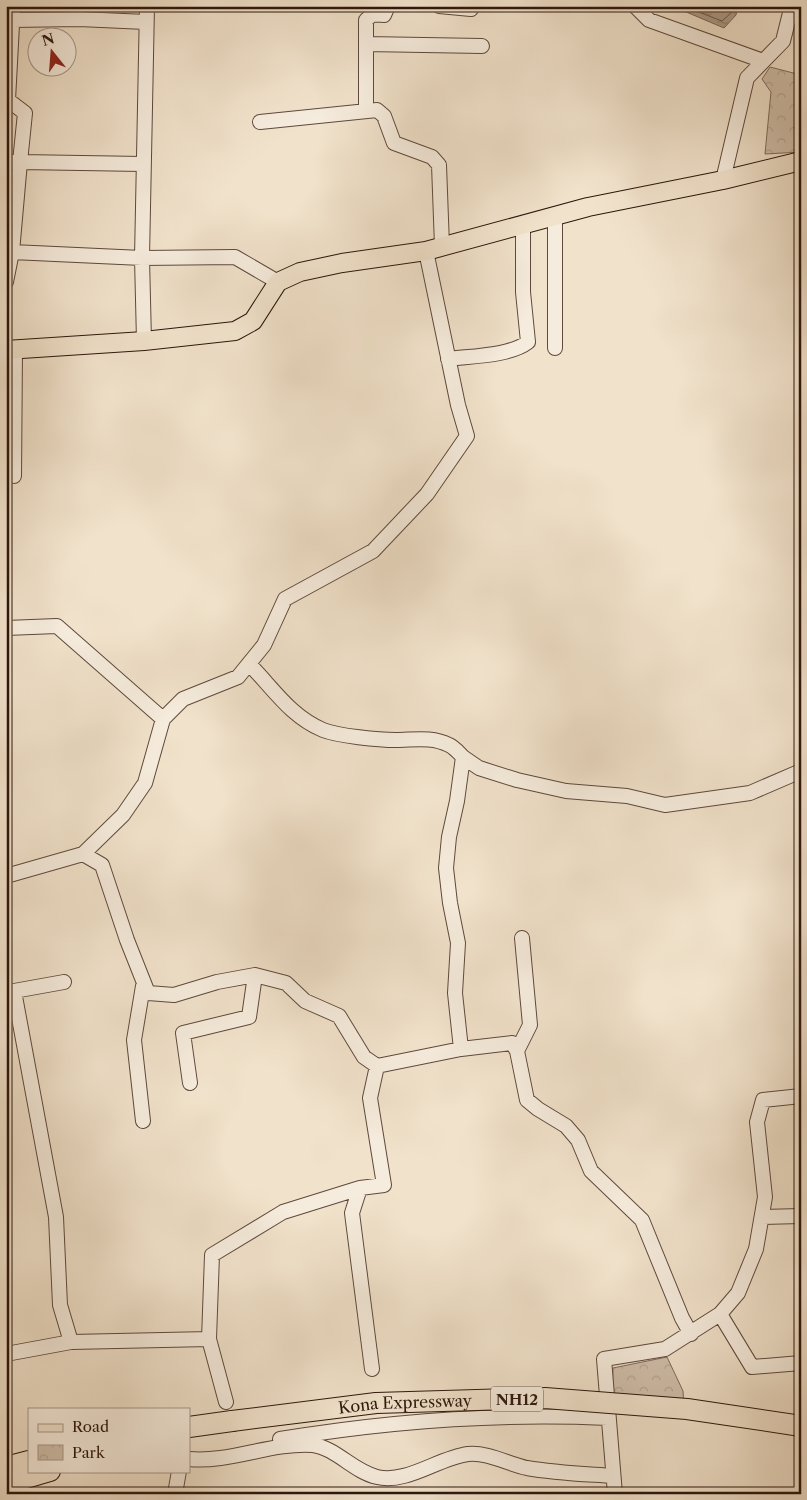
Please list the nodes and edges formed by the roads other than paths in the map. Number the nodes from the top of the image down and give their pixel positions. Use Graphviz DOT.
graph roads {
  1 [pos="147,6"];
  2 [pos="388,6"];
  3 [pos="439,6"];
  4 [pos="635,6"];
  5 [pos="796,6"];
  6 [pos="471,9"];
  7 [pos="12,13"];
  8 [pos="146,22"];
  9 [pos="366,44"];
  10 [pos="482,46"];
  11 [pos="763,61"];
  12 [pos="366,111"];
  13 [pos="260,122"];
  14 [pos="801,161"];
  15 [pos="13,162"];
  16 [pos="143,164"];
  17 [pos="723,180"];
  18 [pos="555,216"];
  19 [pos="523,224"];
  20 [pos="434,248"];
  21 [pos="9,252"];
  22 [pos="142,258"];
  23 [pos="6,282"];
  24 [pos="278,282"];
  25 [pos="144,341"];
  26 [pos="555,348"];
  27 [pos="11,350"];
  28 [pos="448,359"];
  29 [pos="14,476"];
  30 [pos="6,628"];
  31 [pos="249,664"];
  32 [pos="163,719"];
  33 [pos="463,757"];
  34 [pos="801,771"];
  35 [pos="83,854"];
  36 [pos="6,876"];
  37 [pos="522,938"];
  38 [pos="255,975"];
  39 [pos="64,982"];
  40 [pos="143,986"];
  41 [pos="461,1049"];
  42 [pos="517,1051"];
  43 [pos="376,1066"];
  44 [pos="190,1083"];
  45 [pos="801,1096"];
  46 [pos="143,1121"];
  47 [pos="360,1188"];
  48 [pos="801,1216"];
  49 [pos="762,1217"];
  50 [pos="720,1314"];
  51 [pos="691,1334"];
  52 [pos="209,1339"];
  53 [pos="71,1342"];
  54 [pos="6,1354"];
  55 [pos="801,1363"];
  56 [pos="372,1369"];
  57 [pos="226,1402"];
  58 [pos="608,1418"];
  59 [pos="801,1426"];
  60 [pos="190,1427"];
  61 [pos="190,1458"];
  62 [pos="190,1458"];
  63 [pos="28,1461"];
  64 [pos="6,1467"];
  65 [pos="47,1472"];
  66 [pos="179,1472"];
  67 [pos="614,1476"];
  68 [pos="6,1484"];
  69 [pos="175,1494"];
  70 [pos="615,1494"];
  1 -- 8 [label="street"];
  2 -- 9 [label="street"];
  3 -- 6 [label="street"];
  4 -- 11 [label="street"];
  5 -- 11 [label="street"];
  7 -- 8 [label="street"];
  7 -- 15 [label="street"];
  8 -- 16 [label="street"];
  9 -- 10 [label="street"];
  9 -- 12 [label="street"];
  11 -- 17 [label="street"];
  12 -- 13 [label="street"];
  12 -- 20 [label="street"];
  14 -- 17 [label="main road"];
  15 -- 16 [label="street"];
  15 -- 21 [label="street"];
  16 -- 22 [label="street"];
  17 -- 18 [label="main road"];
  18 -- 19 [label="main road"];
  18 -- 26 [label="street"];
  19 -- 20 [label="main road"];
  19 -- 28 [label="street"];
  20 -- 24 [label="main road"];
  20 -- 28 [label="street"];
  21 -- 22 [label="street"];
  21 -- 23 [label="street"];
  22 -- 24 [label="street"];
  22 -- 25 [label="street"];
  24 -- 25 [label="main road"];
  25 -- 27 [label="main road"];
  27 -- 29 [label="street"];
  28 -- 31 [label="street"];
  30 -- 32 [label="street"];
  31 -- 32 [label="street"];
  31 -- 33 [label="street"];
  32 -- 35 [label="street"];
  33 -- 34 [label="street"];
  33 -- 41 [label="street"];
  35 -- 36 [label="street"];
  35 -- 40 [label="street"];
  37 -- 42 [label="street"];
  38 -- 40 [label="street"];
  38 -- 43 [label="street"];
  38 -- 44 [label="street"];
  39 -- 53 [label="street"];
  40 -- 46 [label="street"];
  41 -- 42 [label="street"];
  41 -- 43 [label="street"];
  42 -- 51 [label="street"];
  43 -- 47 [label="street"];
  45 -- 49 [label="street"];
  47 -- 52 [label="street"];
  47 -- 56 [label="street"];
  48 -- 49 [label="street"];
  49 -- 50 [label="street"];
  50 -- 51 [label="street"];
  50 -- 55 [label="street"];
  51 -- 58 [label="street"];
  52 -- 53 [label="street"];
  52 -- 57 [label="street"];
  53 -- 54 [label="street"];
  58 -- 61 [label="street"];
  58 -- 67 [label="street"];
  59 -- 60 [label="highway, Kona Expressway / NH12, bridge"];
  62 -- 67 [label="street"];
  63 -- 64 [label="highway"];
  65 -- 68 [label="highway"];
  66 -- 69 [label="street"];
  67 -- 70 [label="street"];
}
